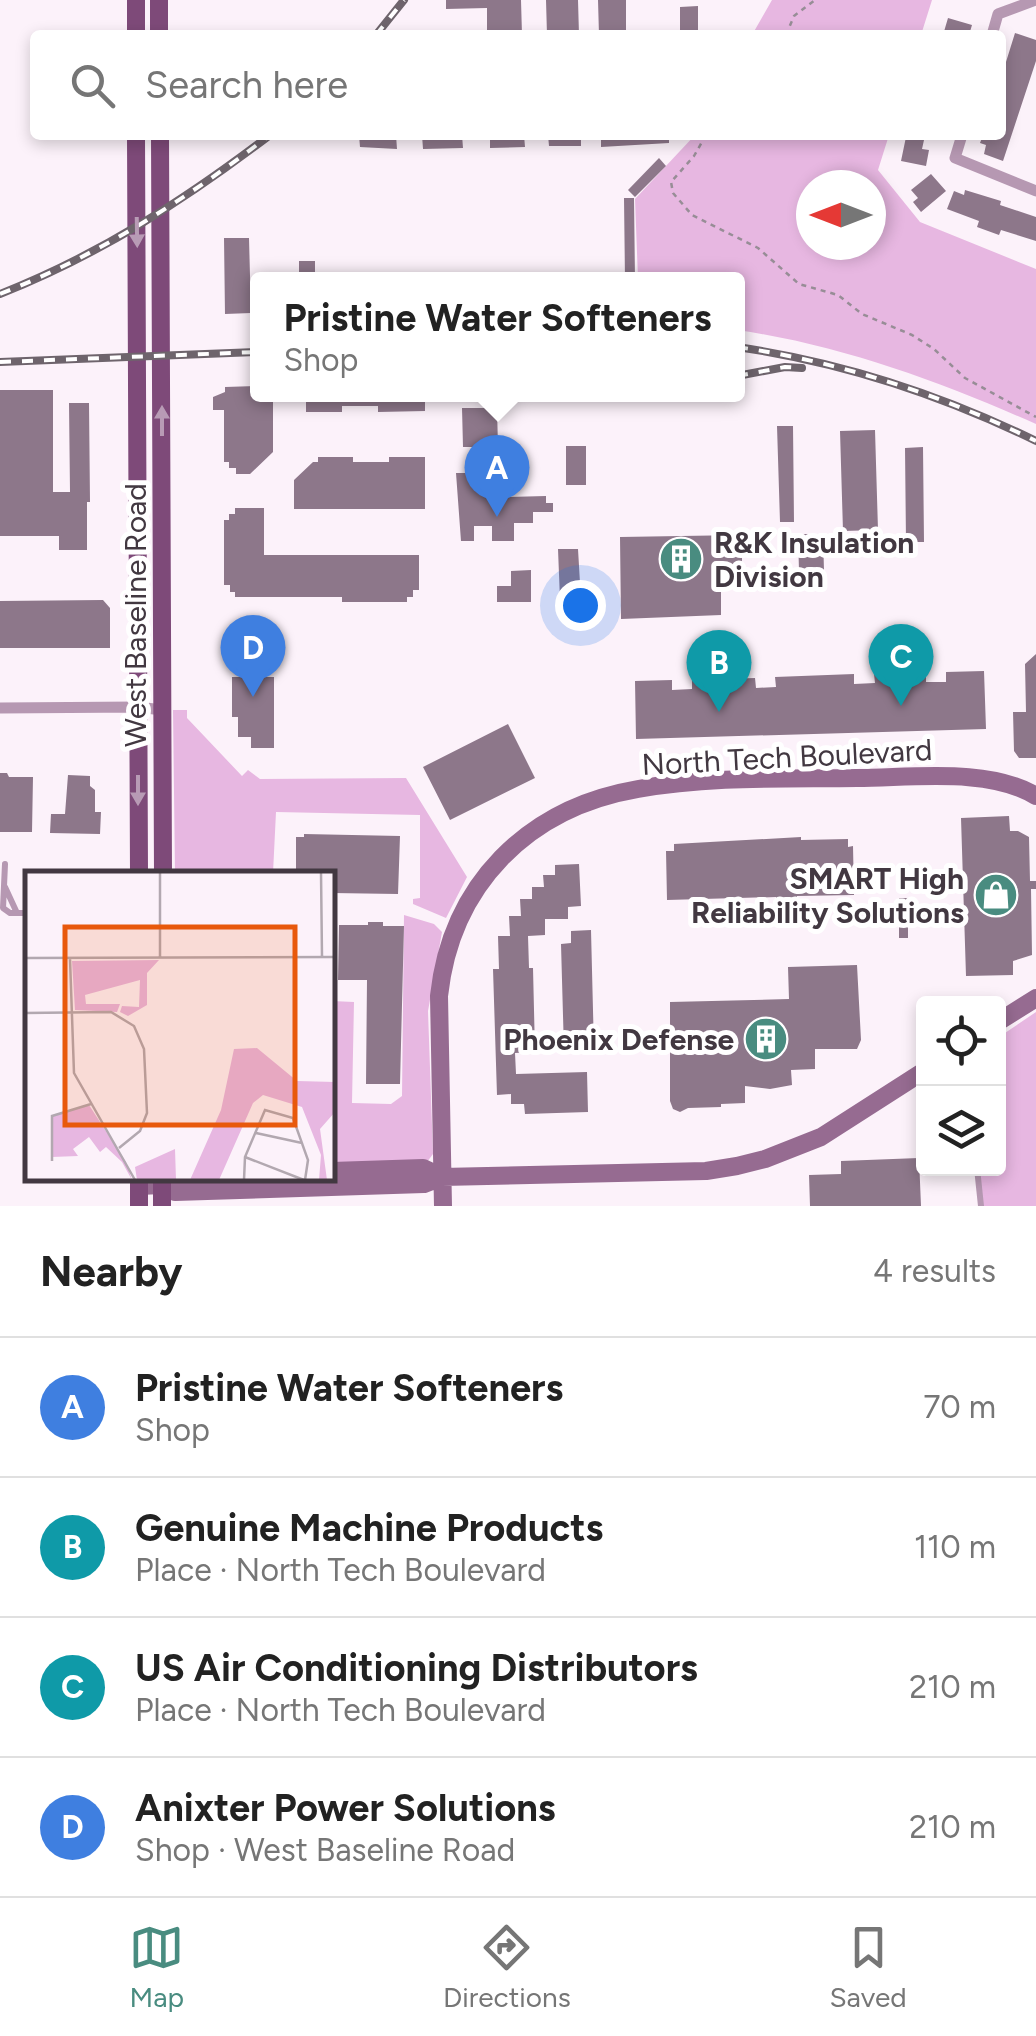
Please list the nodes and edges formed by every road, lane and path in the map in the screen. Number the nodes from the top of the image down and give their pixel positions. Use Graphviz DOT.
graph roads {
  1 [pos="136,0"];
  2 [pos="159,0"];
  3 [pos="815,0"];
  4 [pos="1036,0"];
  5 [pos="137,30"];
  6 [pos="159,30"];
  7 [pos="788,30"];
  8 [pos="993,30"];
  9 [pos="136,140"];
  10 [pos="147,140"];
  11 [pos="160,140"];
  12 [pos="703,140"];
  13 [pos="960,140"];
  14 [pos="161,176"];
  15 [pos="1036,190"];
  16 [pos="1036,417"];
  17 [pos="138,486"];
  18 [pos="162,486"];
  19 [pos="138,707"];
  20 [pos="0,708"];
  21 [pos="162,710"];
  22 [pos="1036,796"];
  23 [pos="5,864"];
  24 [pos="139,871"];
  25 [pos="163,871"];
  26 [pos="25,913"];
  27 [pos="1036,998"];
  28 [pos="1006,1017"];
  29 [pos="916,1076"];
  30 [pos="978,1176"];
  31 [pos="442,1177"];
  32 [pos="335,1179"];
  33 [pos="165,1181"];
  34 [pos="310,1181"];
  35 [pos="139,1182"];
  36 [pos="139,1206"];
  37 [pos="162,1206"];
  38 [pos="443,1206"];
  39 [pos="980,1206"];
  1 -- 5 [label="main road"];
  2 -- 6 [label="main road"];
  3 -- 7 [label="path"];
  4 -- 8 [label="street"];
  9 -- 17 [label="main road, West Baseline Road, one-way"];
  10 -- 14 [label="main road"];
  11 -- 14 [label="main road, West Baseline Road"];
  12 -- 16 [label="path"];
  13 -- 15 [label="street"];
  18 -- 14 [label="main road, West Baseline Road, one-way"];
  17 -- 18 [label="main road"];
  17 -- 19 [label="main road, West Baseline Road"];
  18 -- 21 [label="main road, West Baseline Road"];
  19 -- 20 [label="street"];
  19 -- 21 [label="street"];
  19 -- 24 [label="main road, West Baseline Road, one-way"];
  21 -- 25 [label="main road, West Baseline Road"];
  22 -- 31 [label="street, North Tech Boulevard"];
  23 -- 26 [label="lane"];
  27 -- 28 [label="street"];
  29 -- 31 [label="street"];
  30 -- 39 [label="lane"];
  31 -- 32 [label="street"];
  31 -- 38 [label="street, North Tech Boulevard"];
  33 -- 34 [label="street"];
  33 -- 35 [label="street"];
  33 -- 37 [label="main road"];
  35 -- 36 [label="main road"];
}
